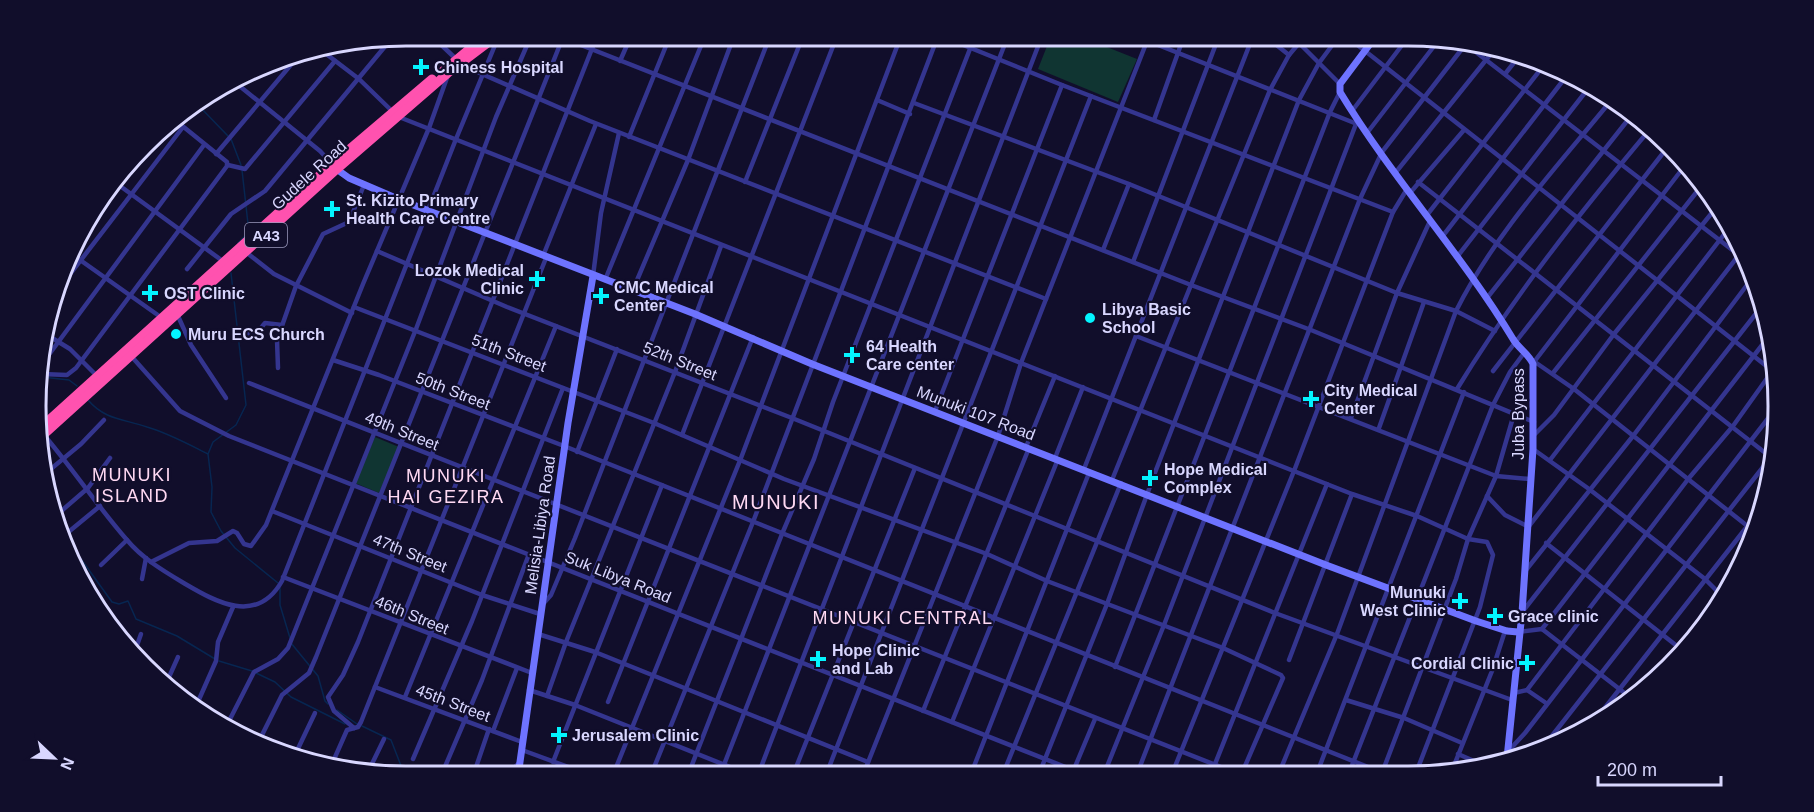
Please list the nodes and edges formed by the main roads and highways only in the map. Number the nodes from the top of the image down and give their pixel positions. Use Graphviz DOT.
graph roads {
  1 [pos="474,46"];
  2 [pos="482,46"];
  3 [pos="1369,46"];
  4 [pos="457,61"];
  5 [pos="396,115"];
  6 [pos="334,166"];
  7 [pos="593,276"];
  8 [pos="47,427"];
  9 [pos="47,428"];
  10 [pos="1518,632"];
  11 [pos="1507,751"];
  12 [pos="519,766"];
  1 -- 4 [label="highway, Gudele Road / A43"];
  2 -- 4 [label="highway, Gudele Road / A43"];
  3 -- 10 [label="main road, Juba Bypass"];
  4 -- 5 [label="highway, Gudele Road / A43"];
  4 -- 5 [label="highway, Gudele Road / A43"];
  5 -- 6 [label="highway, Gudele Road / A43"];
  6 -- 7 [label="main road, Munuki 107 Road"];
  6 -- 8 [label="highway, Gudele Road / A43"];
  6 -- 9 [label="highway, Gudele Road / A43"];
  7 -- 10 [label="main road, Munuki 107 Road"];
  7 -- 12 [label="main road, Melisia-Libiya Road"];
  10 -- 11 [label="main road, Juba Bypass"];
}
